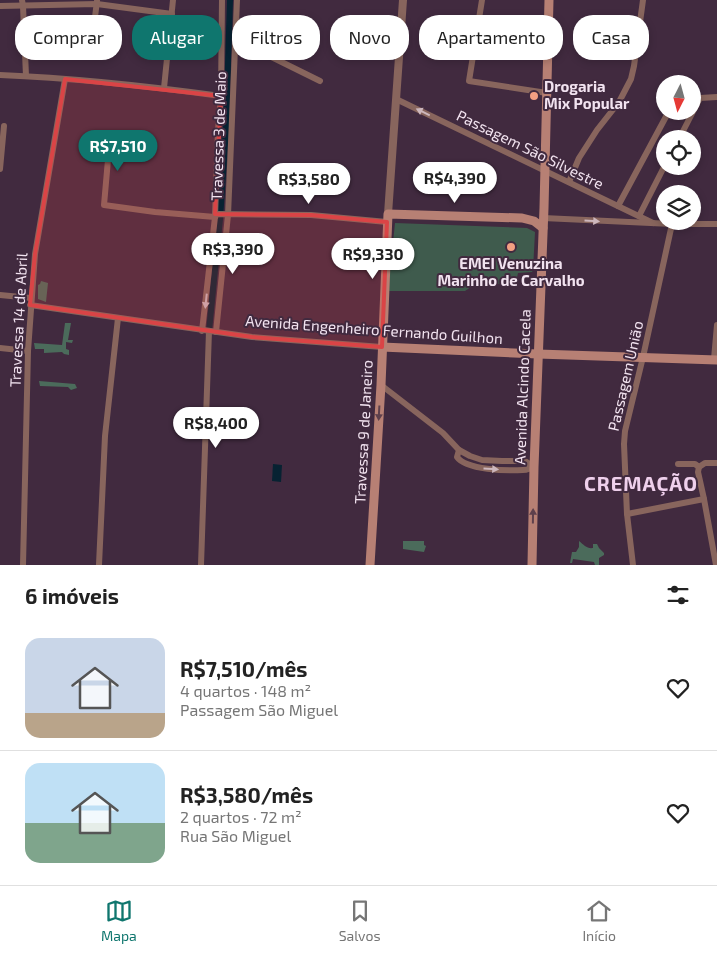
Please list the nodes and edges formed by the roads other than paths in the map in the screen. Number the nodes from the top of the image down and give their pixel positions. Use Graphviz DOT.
graph roads {
  1 [pos="173,0"];
  2 [pos="222,0"];
  3 [pos="237,0"];
  4 [pos="403,0"];
  5 [pos="482,0"];
  6 [pos="549,0"];
  7 [pos="643,0"];
  8 [pos="97,2"];
  9 [pos="23,3"];
  10 [pos="0,6"];
  11 [pos="172,14"];
  12 [pos="95,15"];
  13 [pos="236,15"];
  14 [pos="234,60"];
  15 [pos="278,60"];
  16 [pos="0,75"];
  17 [pos="26,76"];
  18 [pos="66,78"];
  19 [pos="320,81"];
  20 [pos="164,88"];
  21 [pos="547,93"];
  22 [pos="221,96"];
  23 [pos="717,97"];
  24 [pos="396,99"];
  25 [pos="664,120"];
  26 [pos="4,126"];
  27 [pos="684,130"];
  28 [pos="110,137"];
  29 [pos="0,166"];
  30 [pos="545,171"];
  31 [pos="659,175"];
  32 [pos="569,182"];
  33 [pos="618,206"];
  34 [pos="544,208"];
  35 [pos="228,215"];
  36 [pos="216,216"];
  37 [pos="639,216"];
  38 [pos="388,218"];
  39 [pos="522,218"];
  40 [pos="543,223"];
  41 [pos="653,223"];
  42 [pos="656,223"];
  43 [pos="701,224"];
  44 [pos="717,224"];
  45 [pos="671,230"];
  46 [pos="0,295"];
  47 [pos="31,301"];
  48 [pos="118,318"];
  49 [pos="717,325"];
  50 [pos="209,331"];
  51 [pos="382,347"];
  52 [pos="0,348"];
  53 [pos="28,351"];
  54 [pos="538,354"];
  55 [pos="643,356"];
  56 [pos="715,359"];
  57 [pos="381,384"];
  58 [pos="717,463"];
  59 [pos="678,464"];
  60 [pos="534,466"];
  61 [pos="699,467"];
  62 [pos="704,499"];
  63 [pos="627,514"];
  64 [pos="23,565"];
  65 [pos="99,565"];
  66 [pos="201,565"];
  67 [pos="370,565"];
  68 [pos="532,565"];
  69 [pos="633,565"];
  70 [pos="716,565"];
  1 -- 11 [label="street"];
  2 -- 22 [label="street, Travessa 3 de Maio"];
  3 -- 13 [label="street, Travessa 3 de Maio"];
  4 -- 24 [label="street, Travessa 9 de Janeiro"];
  5 -- 21 [label="street"];
  6 -- 21 [label="main road, Avenida Alcindo Cacela"];
  7 -- 32 [label="street"];
  8 -- 9 [label="street"];
  8 -- 11 [label="street"];
  8 -- 12 [label="street"];
  9 -- 10 [label="street"];
  9 -- 17 [label="street"];
  11 -- 20 [label="street"];
  14 -- 35 [label="street, Travessa 3 de Maio"];
  15 -- 19 [label="street"];
  16 -- 17 [label="street"];
  17 -- 18 [label="street"];
  18 -- 20 [label="street"];
  18 -- 47 [label="street, Travessa 14 de Abril"];
  20 -- 22 [label="street"];
  21 -- 30 [label="main road, Avenida Alcindo Cacela"];
  22 -- 36 [label="street, Travessa 3 de Maio"];
  23 -- 27 [label="street"];
  30 -- 24 [label="street, Passagem São Silvestre, one-way"];
  24 -- 38 [label="street, Travessa 9 de Janeiro"];
  25 -- 33 [label="street"];
  26 -- 29 [label="street"];
  28 -- 36 [label="street"];
  30 -- 32 [label="street, Passagem São Silvestre"];
  30 -- 34 [label="main road, Avenida Alcindo Cacela"];
  31 -- 37 [label="street"];
  32 -- 33 [label="street, Passagem São Silvestre"];
  33 -- 37 [label="street, Passagem São Silvestre"];
  34 -- 39 [label="main road"];
  34 -- 40 [label="main road, Avenida Alcindo Cacela"];
  35 -- 36 [label="street"];
  35 -- 38 [label="street"];
  35 -- 50 [label="street, Travessa 3 de Maio"];
  36 -- 50 [label="street, Travessa 3 de Maio, one-way"];
  37 -- 41 [label="street, Passagem São Silvestre"];
  38 -- 39 [label="main road"];
  38 -- 51 [label="main road, Travessa 9 de Janeiro"];
  39 -- 40 [label="main road"];
  40 -- 41 [label="street, one-way"];
  40 -- 54 [label="main road, Avenida Alcindo Cacela"];
  41 -- 42 [label="street"];
  43 -- 44 [label="street"];
  45 -- 55 [label="street, Passagem União"];
  46 -- 47 [label="street, Avenida Engenheiro Fernando Guilhon"];
  47 -- 48 [label="street, Avenida Engenheiro Fernando Guilhon"];
  47 -- 53 [label="street, Travessa 14 de Abril"];
  48 -- 50 [label="street, Avenida Engenheiro Fernando Guilhon"];
  48 -- 65 [label="street"];
  49 -- 56 [label="street"];
  50 -- 51 [label="street, Avenida Engenheiro Fernando Guilhon"];
  50 -- 66 [label="street, Travessa 3 de Maio"];
  51 -- 54 [label="main road, Avenida Engenheiro Fernando Guilhon"];
  51 -- 57 [label="main road, Travessa 9 de Janeiro"];
  52 -- 53 [label="street"];
  53 -- 64 [label="street, Travessa 14 de Abril"];
  54 -- 55 [label="main road, Avenida Engenheiro Fernando Guilhon"];
  54 -- 60 [label="main road, Avenida Alcindo Cacela"];
  55 -- 56 [label="main road, Avenida Engenheiro Fernando Guilhon"];
  55 -- 63 [label="street, Passagem União"];
  57 -- 60 [label="street"];
  57 -- 67 [label="main road, Travessa 9 de Janeiro, one-way"];
  58 -- 61 [label="street"];
  59 -- 61 [label="street"];
  68 -- 60 [label="main road, Avenida Alcindo Cacela, one-way"];
  61 -- 62 [label="street"];
  62 -- 63 [label="street"];
  62 -- 70 [label="street"];
  63 -- 69 [label="street, Passagem União"];
}
